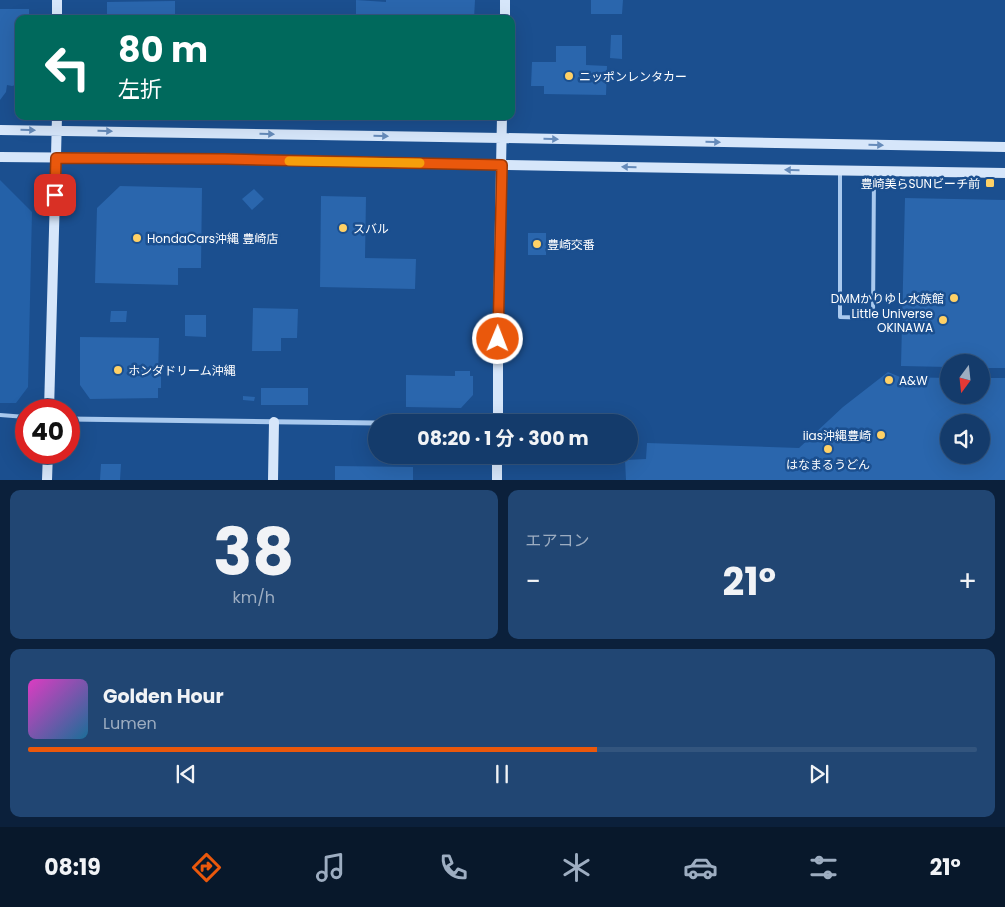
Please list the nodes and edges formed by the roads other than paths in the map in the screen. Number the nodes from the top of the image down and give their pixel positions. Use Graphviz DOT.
graph roads {
  1 [pos="57,0"];
  2 [pos="505,0"];
  3 [pos="57,15"];
  4 [pos="504,15"];
  5 [pos="56,120"];
  6 [pos="502,120"];
  7 [pos="0,130"];
  8 [pos="56,130"];
  9 [pos="502,138"];
  10 [pos="1005,147"];
  11 [pos="0,157"];
  12 [pos="56,158"];
  13 [pos="502,165"];
  14 [pos="840,171"];
  15 [pos="874,171"];
  16 [pos="1005,173"];
  17 [pos="49,399"];
  18 [pos="498,414"];
  19 [pos="0,415"];
  20 [pos="15,416"];
  21 [pos="80,419"];
  22 [pos="274,422"];
  23 [pos="368,423"];
  24 [pos="48,464"];
  25 [pos="497,464"];
  26 [pos="47,480"];
  27 [pos="273,480"];
  28 [pos="497,480"];
  1 -- 3 [label="street"];
  2 -- 4 [label="street"];
  5 -- 8 [label="street"];
  6 -- 9 [label="street"];
  7 -- 8 [label="street, one-way"];
  8 -- 9 [label="street, one-way"];
  8 -- 12 [label="street"];
  9 -- 10 [label="street, one-way"];
  9 -- 13 [label="street"];
  11 -- 12 [label="street"];
  12 -- 13 [label="street"];
  12 -- 17 [label="street"];
  14 -- 13 [label="street, one-way"];
  13 -- 18 [label="street"];
  14 -- 15 [label="street"];
  14 -- 15 [label="lane"];
  15 -- 16 [label="street"];
  19 -- 20 [label="lane"];
  21 -- 22 [label="street"];
  22 -- 23 [label="street"];
  22 -- 27 [label="street"];
  24 -- 26 [label="street"];
  25 -- 28 [label="street"];
}
